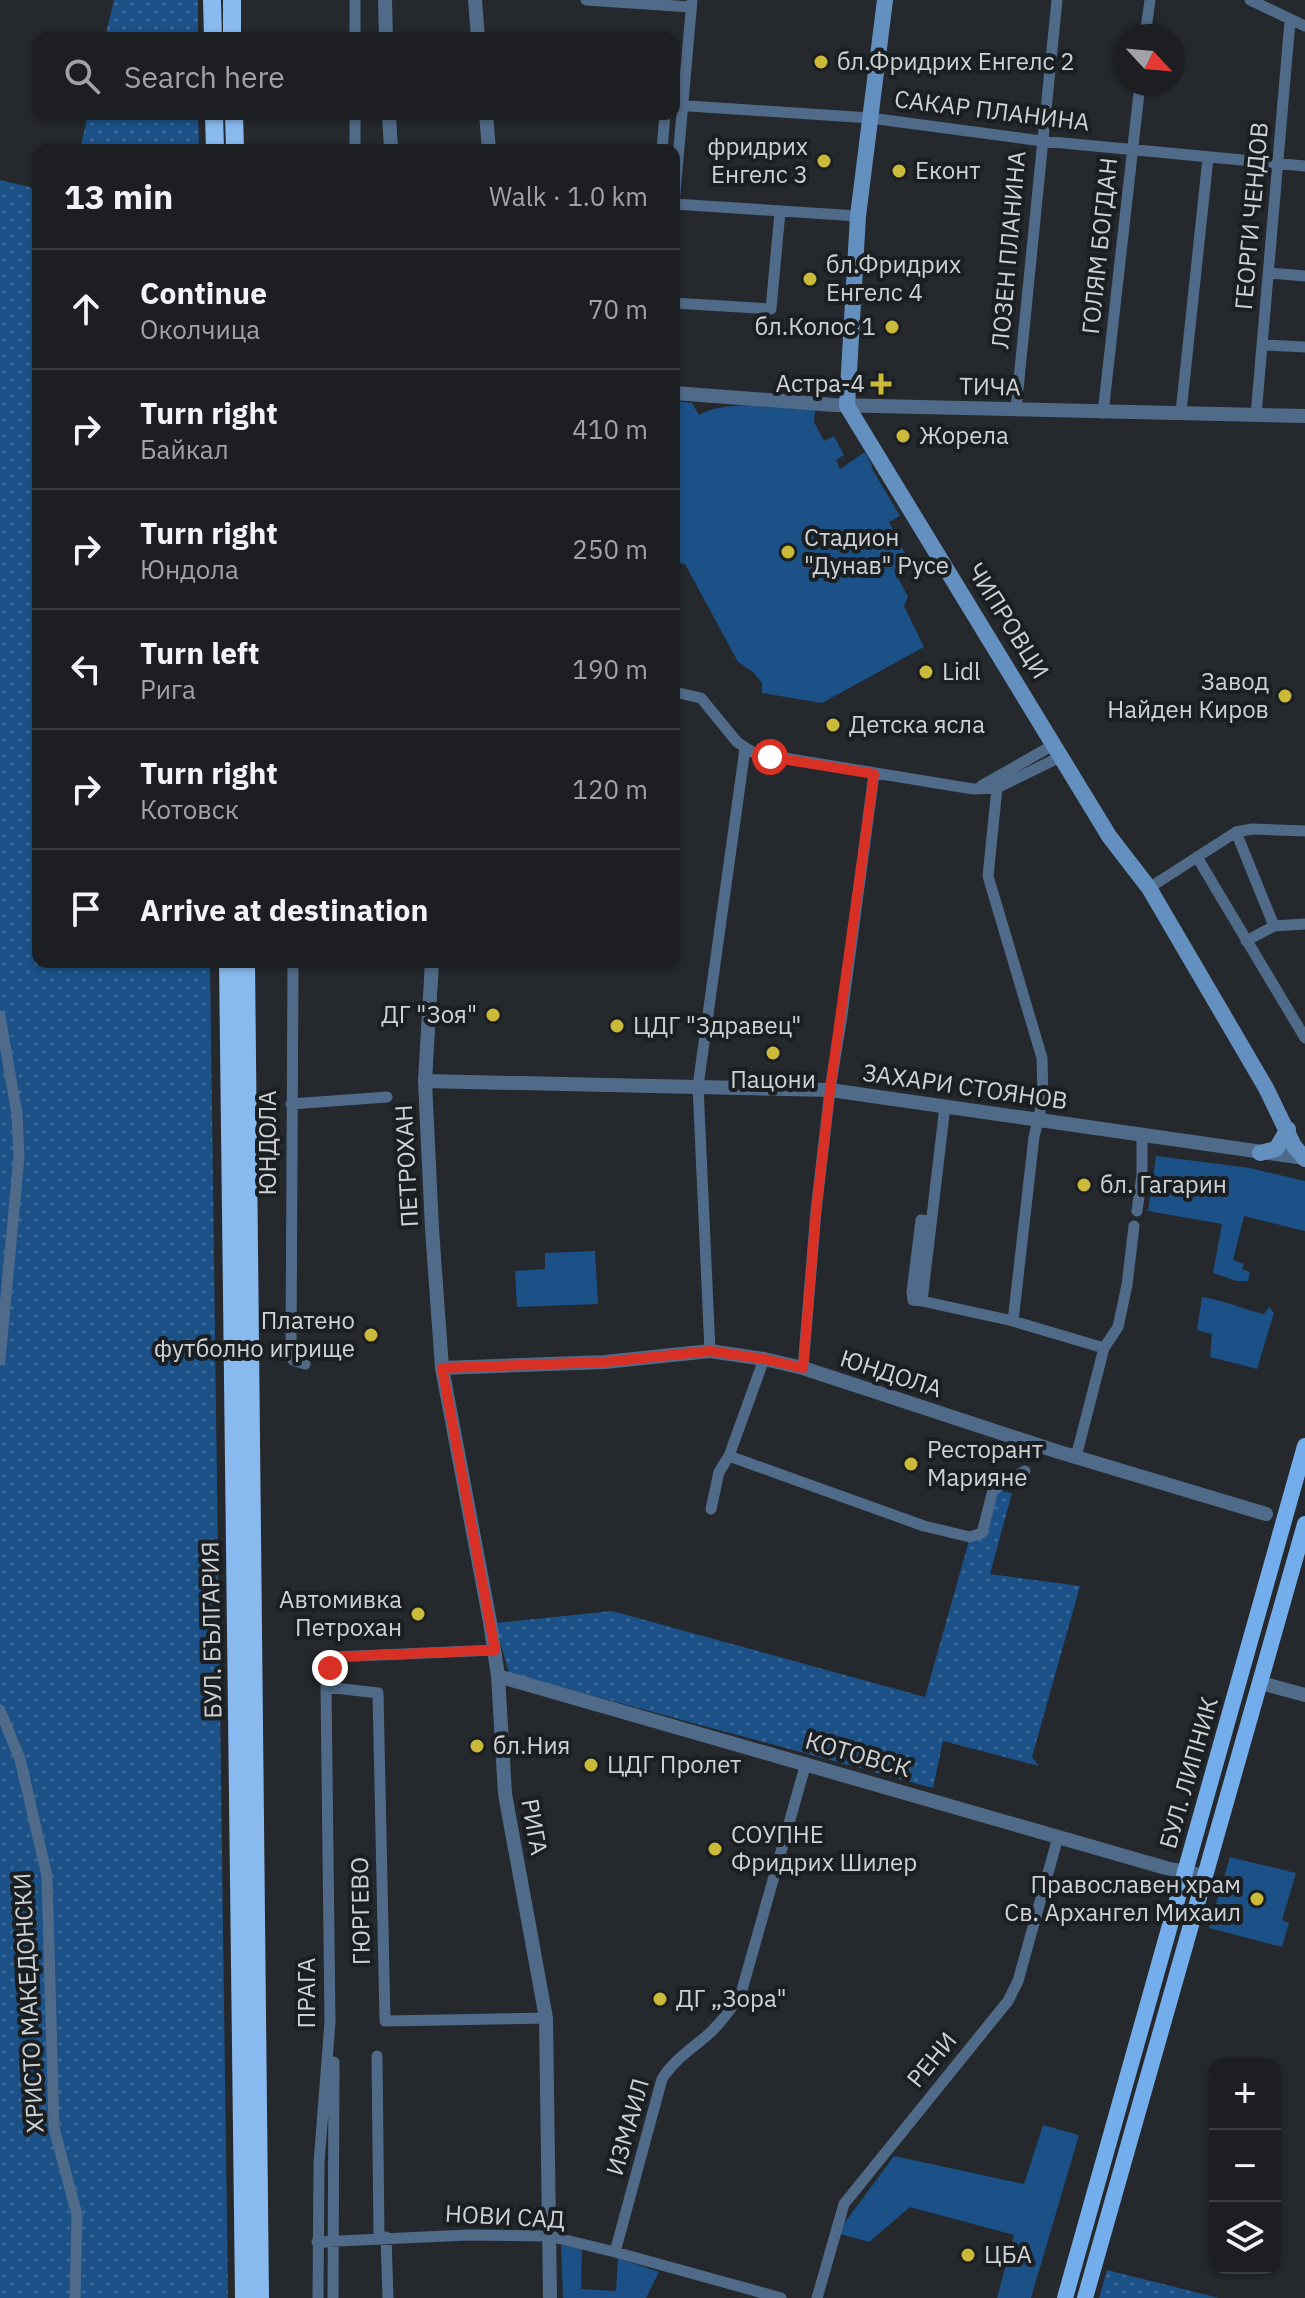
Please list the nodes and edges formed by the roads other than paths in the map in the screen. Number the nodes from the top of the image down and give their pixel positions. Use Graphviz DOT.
graph roads {
  1 [pos="212,0"];
  2 [pos="232,0"];
  3 [pos="355,0"];
  4 [pos="385,0"];
  5 [pos="475,0"];
  6 [pos="586,0"];
  7 [pos="885,0"];
  8 [pos="1057,0"];
  9 [pos="1150,0"];
  10 [pos="1250,0"];
  11 [pos="692,4"];
  12 [pos="1290,21"];
  13 [pos="1147,24"];
  14 [pos="1305,26"];
  15 [pos="213,32"];
  16 [pos="232,32"];
  17 [pos="355,32"];
  18 [pos="386,32"];
  19 [pos="478,32"];
  20 [pos="680,91"];
  21 [pos="1139,96"];
  22 [pos="680,106"];
  23 [pos="870,118"];
  24 [pos="214,120"];
  25 [pos="234,120"];
  26 [pos="355,120"];
  27 [pos="389,120"];
  28 [pos="486,120"];
  29 [pos="664,120"];
  30 [pos="677,120"];
  31 [pos="1042,141"];
  32 [pos="215,144"];
  33 [pos="235,144"];
  34 [pos="355,144"];
  35 [pos="391,144"];
  36 [pos="488,144"];
  37 [pos="662,144"];
  38 [pos="676,144"];
  39 [pos="1132,151"];
  40 [pos="1208,158"];
  41 [pos="1278,163"];
  42 [pos="1305,166"];
  43 [pos="680,204"];
  44 [pos="780,212"];
  45 [pos="858,216"];
  46 [pos="1269,273"];
  47 [pos="1305,276"];
  48 [pos="680,303"];
  49 [pos="1263,345"];
  50 [pos="1305,347"];
  51 [pos="680,393"];
  52 [pos="847,406"];
  53 [pos="1016,409"];
  54 [pos="1181,412"];
  55 [pos="1103,413"];
  56 [pos="1256,415"];
  57 [pos="1305,416"];
  58 [pos="680,693"];
  59 [pos="745,749"];
  60 [pos="1058,750"];
  61 [pos="874,774"];
  62 [pos="997,788"];
  63 [pos="973,789"];
  64 [pos="1305,831"];
  65 [pos="1236,832"];
  66 [pos="1197,857"];
  67 [pos="1149,888"];
  68 [pos="1305,924"];
  69 [pos="1274,926"];
  70 [pos="1246,941"];
  71 [pos="228,968"];
  72 [pos="246,968"];
  73 [pos="293,968"];
  74 [pos="432,968"];
  75 [pos="0,1016"];
  76 [pos="1305,1038"];
  77 [pos="425,1081"];
  78 [pos="698,1086"];
  79 [pos="830,1090"];
  80 [pos="387,1097"];
  81 [pos="291,1104"];
  82 [pos="945,1106"];
  83 [pos="1038,1119"];
  84 [pos="1288,1129"];
  85 [pos="1142,1134"];
  86 [pos="1305,1141"];
  87 [pos="1260,1153"];
  88 [pos="1304,1158"];
  89 [pos="1137,1211"];
  90 [pos="1134,1226"];
  91 [pos="1013,1321"];
  92 [pos="1104,1348"];
  93 [pos="710,1351"];
  94 [pos="764,1359"];
  95 [pos="0,1360"];
  96 [pos="305,1364"];
  97 [pos="442,1368"];
  98 [pos="803,1368"];
  99 [pos="1305,1446"];
  100 [pos="729,1456"];
  101 [pos="1076,1457"];
  102 [pos="1025,1471"];
  103 [pos="1288,1506"];
  104 [pos="711,1509"];
  105 [pos="1266,1514"];
  106 [pos="1305,1524"];
  107 [pos="1281,1532"];
  108 [pos="495,1650"];
  109 [pos="498,1676"];
  110 [pos="1261,1683"];
  111 [pos="326,1687"];
  112 [pos="1305,1695"];
  113 [pos="0,1710"];
  114 [pos="806,1763"];
  115 [pos="1058,1837"];
  116 [pos="1186,1873"];
  117 [pos="1205,1876"];
  118 [pos="546,2018"];
  119 [pos="330,2022"];
  120 [pos="377,2056"];
  121 [pos="549,2236"];
  122 [pos="383,2237"];
  123 [pos="333,2240"];
  124 [pos="317,2242"];
  125 [pos="615,2252"];
  126 [pos="75,2298"];
  127 [pos="244,2298"];
  128 [pos="260,2298"];
  129 [pos="318,2298"];
  130 [pos="333,2298"];
  131 [pos="388,2298"];
  132 [pos="550,2298"];
  133 [pos="781,2298"];
  134 [pos="817,2298"];
  135 [pos="1065,2298"];
  136 [pos="1085,2298"];
  1 -- 15 [label="highway"];
  2 -- 16 [label="highway"];
  3 -- 17 [label="street"];
  4 -- 18 [label="street"];
  5 -- 19 [label="street"];
  6 -- 11 [label="street"];
  7 -- 23 [label="main road"];
  8 -- 31 [label="street, ЛОЗЕН ПЛАНИНА"];
  9 -- 13 [label="street"];
  10 -- 12 [label="street"];
  11 -- 20 [label="street"];
  12 -- 14 [label="street"];
  12 -- 41 [label="street, ГЕОРГИ ЧЕНДОВ"];
  21 -- 39 [label="street, ГОЛЯМ БОГДАН"];
  22 -- 23 [label="street, САКАР ПЛАНИНА"];
  23 -- 31 [label="street, САКАР ПЛАНИНА"];
  23 -- 45 [label="main road"];
  24 -- 32 [label="highway"];
  25 -- 33 [label="highway"];
  26 -- 34 [label="street"];
  27 -- 35 [label="street"];
  28 -- 36 [label="street"];
  29 -- 37 [label="street"];
  30 -- 38 [label="street"];
  31 -- 39 [label="street, САКАР ПЛАНИНА"];
  31 -- 53 [label="street, ЛОЗЕН ПЛАНИНА"];
  39 -- 40 [label="street, САКАР ПЛАНИНА"];
  39 -- 55 [label="street, ГОЛЯМ БОГДАН"];
  40 -- 41 [label="street, САКАР ПЛАНИНА"];
  40 -- 54 [label="street"];
  41 -- 42 [label="street, САКАР ПЛАНИНА"];
  41 -- 46 [label="street, ГЕОРГИ ЧЕНДОВ"];
  43 -- 44 [label="street"];
  44 -- 45 [label="street"];
  44 -- 48 [label="street"];
  45 -- 52 [label="main road"];
  46 -- 47 [label="street"];
  46 -- 49 [label="street, ГЕОРГИ ЧЕНДОВ"];
  49 -- 50 [label="street"];
  49 -- 56 [label="street, ГЕОРГИ ЧЕНДОВ"];
  51 -- 52 [label="street, ТИЧА"];
  52 -- 53 [label="street, ТИЧА"];
  52 -- 60 [label="main road, ЧИПРОВЦИ"];
  53 -- 55 [label="street, ТИЧА"];
  54 -- 55 [label="street, ТИЧА"];
  54 -- 56 [label="street, ТИЧА"];
  56 -- 57 [label="street, ТИЧА"];
  58 -- 59 [label="street"];
  59 -- 61 [label="street"];
  59 -- 78 [label="street"];
  60 -- 62 [label="street"];
  60 -- 63 [label="street"];
  60 -- 67 [label="main road, ЧИПРОВЦИ"];
  61 -- 63 [label="street"];
  61 -- 79 [label="street"];
  62 -- 63 [label="street"];
  62 -- 83 [label="street"];
  64 -- 65 [label="street"];
  65 -- 66 [label="street"];
  65 -- 69 [label="street"];
  66 -- 67 [label="street"];
  66 -- 70 [label="street"];
  67 -- 84 [label="main road, ЧИПРОВЦИ"];
  68 -- 69 [label="street"];
  69 -- 70 [label="street"];
  70 -- 76 [label="street"];
  71 -- 127 [label="highway, БУЛ. БЪЛГАРИЯ"];
  72 -- 128 [label="highway, БУЛ. БЪЛГАРИЯ"];
  73 -- 81 [label="street, ЮНДОЛА"];
  74 -- 77 [label="street, ПЕТРОХАН"];
  75 -- 95 [label="street"];
  77 -- 78 [label="street, ЗАХАРИ СТОЯНОВ"];
  77 -- 97 [label="street, ПЕТРОХАН"];
  78 -- 79 [label="street, ЗАХАРИ СТОЯНОВ"];
  78 -- 93 [label="street"];
  79 -- 82 [label="street, ЗАХАРИ СТОЯНОВ"];
  79 -- 98 [label="street"];
  80 -- 81 [label="street"];
  81 -- 96 [label="street, ЮНДОЛА"];
  82 -- 83 [label="street, ЗАХАРИ СТОЯНОВ"];
  82 -- 91 [label="street"];
  83 -- 85 [label="street, ЗАХАРИ СТОЯНОВ"];
  83 -- 91 [label="street"];
  84 -- 86 [label="main road"];
  84 -- 87 [label="main road"];
  84 -- 88 [label="main road, ЧИПРОВЦИ"];
  85 -- 87 [label="street, ЗАХАРИ СТОЯНОВ"];
  85 -- 89 [label="street"];
  87 -- 88 [label="street, ЗАХАРИ СТОЯНОВ"];
  90 -- 92 [label="street"];
  91 -- 92 [label="street"];
  92 -- 101 [label="street"];
  93 -- 94 [label="street, ЮНДОЛА"];
  93 -- 97 [label="street, ЮНДОЛА"];
  94 -- 98 [label="street, ЮНДОЛА"];
  94 -- 100 [label="street"];
  97 -- 108 [label="street, РИГА"];
  98 -- 101 [label="street, ЮНДОЛА"];
  99 -- 103 [label="main road, БУЛ. ЛИПНИК"];
  100 -- 102 [label="street"];
  100 -- 104 [label="street"];
  101 -- 105 [label="street, ЮНДОЛА"];
  103 -- 105 [label="street"];
  103 -- 107 [label="main road, БУЛ. ЛИПНИК"];
  105 -- 107 [label="street"];
  106 -- 110 [label="main road, БУЛ. ЛИПНИК"];
  107 -- 116 [label="main road, БУЛ. ЛИПНИК"];
  108 -- 109 [label="street, РИГА"];
  108 -- 111 [label="street"];
  109 -- 114 [label="street, КОТОВСК"];
  109 -- 118 [label="street, РИГА"];
  110 -- 112 [label="street"];
  110 -- 117 [label="main road, БУЛ. ЛИПНИК"];
  111 -- 118 [label="street, ГЮРГЕВО"];
  111 -- 119 [label="street, ПРАГА"];
  113 -- 126 [label="street, ХРИСТО МАКЕДОНСКИ"];
  114 -- 115 [label="street, КОТОВСК"];
  114 -- 125 [label="street, ИЗМАИЛ"];
  115 -- 116 [label="street, КОТОВСК"];
  115 -- 134 [label="street, РЕНИ"];
  116 -- 117 [label="street, КОТОВСК"];
  116 -- 135 [label="main road, БУЛ. ЛИПНИК"];
  117 -- 136 [label="main road, БУЛ. ЛИПНИК"];
  118 -- 121 [label="street, РИГА"];
  119 -- 123 [label="street"];
  119 -- 124 [label="street, ПРАГА"];
  120 -- 122 [label="street"];
  121 -- 122 [label="street, НОВИ САД"];
  121 -- 125 [label="street, НОВИ САД"];
  121 -- 132 [label="street, РИГА"];
  122 -- 123 [label="street, НОВИ САД"];
  122 -- 131 [label="street"];
  123 -- 124 [label="street, НОВИ САД"];
  123 -- 130 [label="street"];
  124 -- 129 [label="street, ПРАГА"];
  125 -- 133 [label="street, НОВИ САД"];
}
